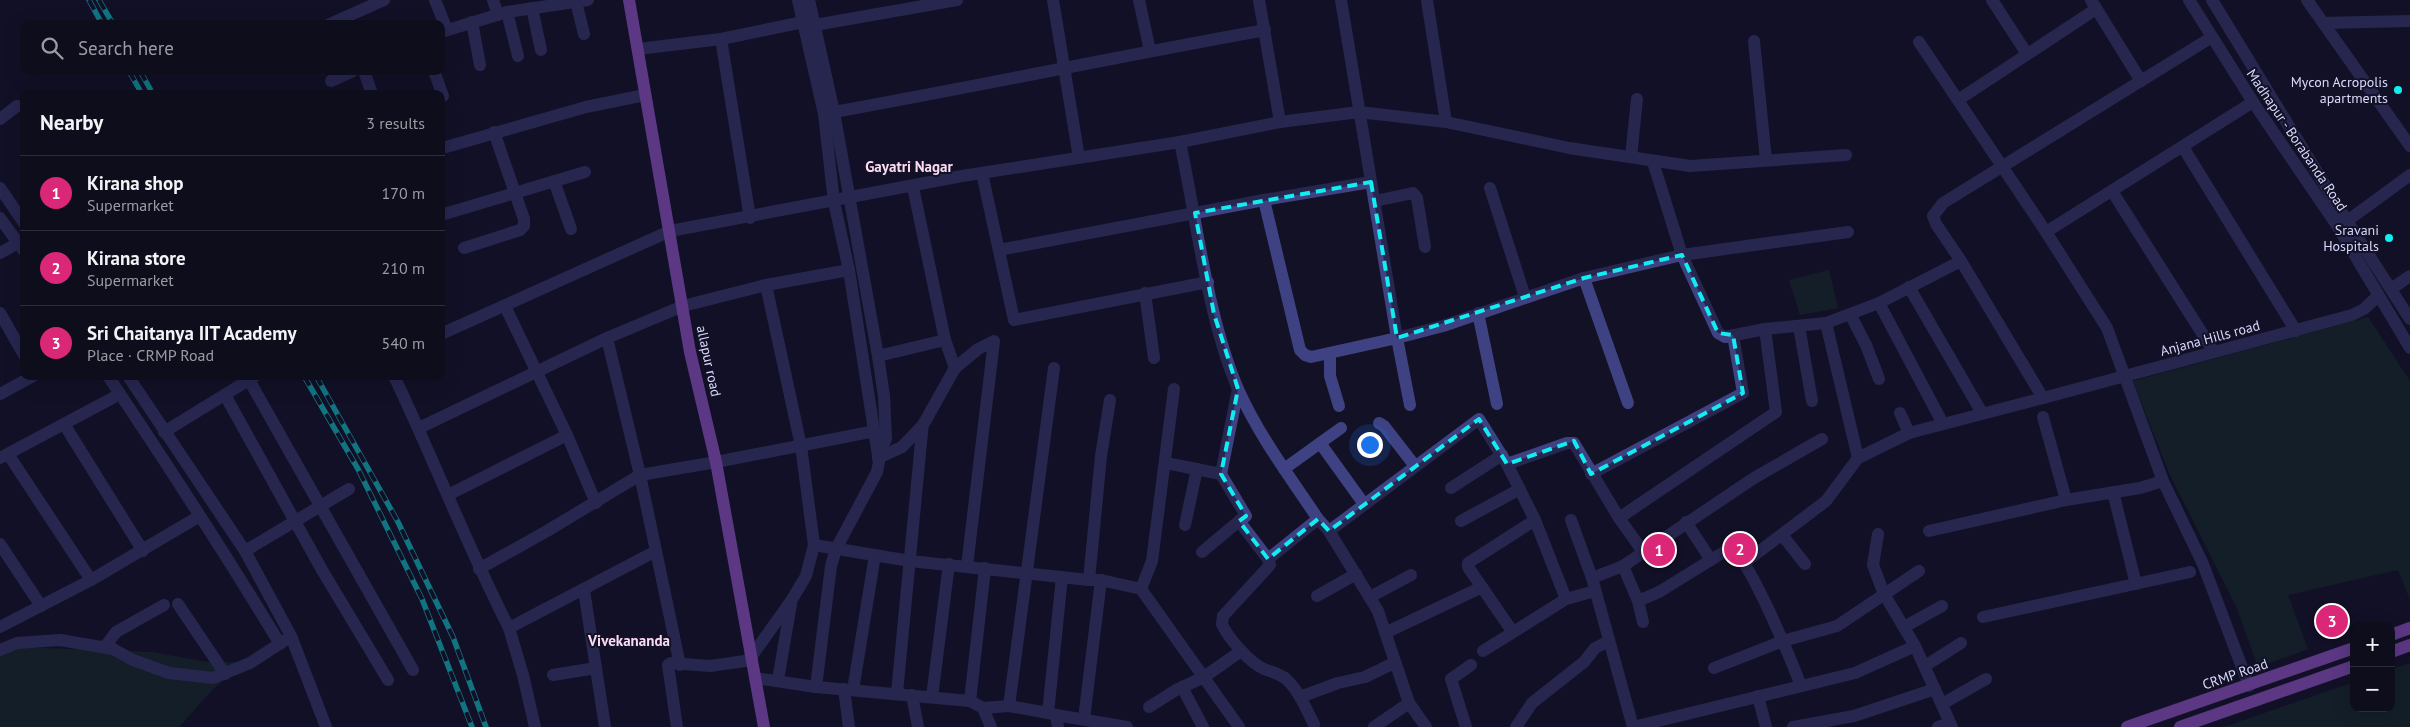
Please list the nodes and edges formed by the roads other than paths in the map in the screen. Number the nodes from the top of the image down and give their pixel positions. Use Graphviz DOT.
graph roads {
  1 [pos="384,0"];
  2 [pos="435,0"];
  3 [pos="493,0"];
  4 [pos="798,0"];
  5 [pos="809,0"];
  6 [pos="957,0"];
  7 [pos="1053,0"];
  8 [pos="1139,0"];
  9 [pos="1259,0"];
  10 [pos="1341,0"];
  11 [pos="1427,0"];
  12 [pos="1992,0"];
  13 [pos="2190,0"];
  14 [pos="2212,0"];
  15 [pos="2307,0"];
  16 [pos="582,1"];
  17 [pos="630,1"];
  18 [pos="2094,4"];
  19 [pos="532,8"];
  20 [pos="503,13"];
  21 [pos="339,20"];
  22 [pos="441,20"];
  23 [pos="2410,21"];
  24 [pos="472,22"];
  25 [pos="809,23"];
  26 [pos="2323,23"];
  27 [pos="1265,30"];
  28 [pos="445,31"];
  29 [pos="584,34"];
  30 [pos="2212,38"];
  31 [pos="721,39"];
  32 [pos="1754,41"];
  33 [pos="1919,42"];
  34 [pos="638,49"];
  35 [pos="540,50"];
  36 [pos="1150,51"];
  37 [pos="2026,54"];
  38 [pos="518,56"];
  39 [pos="480,65"];
  40 [pos="1064,69"];
  41 [pos="344,75"];
  42 [pos="365,75"];
  43 [pos="435,75"];
  44 [pos="331,81"];
  45 [pos="2141,81"];
  46 [pos="371,90"];
  47 [pos="441,90"];
  48 [pos="645,95"];
  49 [pos="1638,99"];
  50 [pos="1958,100"];
  51 [pos="2253,102"];
  52 [pos="17,106"];
  53 [pos="834,112"];
  54 [pos="1359,112"];
  55 [pos="0,119"];
  56 [pos="1280,122"];
  57 [pos="1446,122"];
  58 [pos="494,132"];
  59 [pos="1180,142"];
  60 [pos="2410,146"];
  61 [pos="446,147"];
  62 [pos="2183,147"];
  63 [pos="1846,155"];
  64 [pos="1631,157"];
  65 [pos="1079,158"];
  66 [pos="1766,160"];
  67 [pos="1653,162"];
  68 [pos="2002,168"];
  69 [pos="585,172"];
  70 [pos="982,173"];
  71 [pos="2410,175"];
  72 [pos="554,181"];
  73 [pos="1371,182"];
  74 [pos="912,187"];
  75 [pos="0,188"];
  76 [pos="1490,188"];
  77 [pos="2112,191"];
  78 [pos="515,192"];
  79 [pos="849,199"];
  80 [pos="1264,200"];
  81 [pos="1375,201"];
  82 [pos="834,202"];
  83 [pos="1195,213"];
  84 [pos="445,214"];
  85 [pos="20,217"];
  86 [pos="0,218"];
  87 [pos="750,218"];
  88 [pos="2347,221"];
  89 [pos="571,229"];
  90 [pos="670,231"];
  91 [pos="1848,232"];
  92 [pos="2046,232"];
  93 [pos="20,246"];
  94 [pos="1425,246"];
  95 [pos="20,247"];
  96 [pos="464,248"];
  97 [pos="999,250"];
  98 [pos="0,253"];
  99 [pos="1682,255"];
  100 [pos="1961,261"];
  101 [pos="849,270"];
  102 [pos="2410,276"];
  103 [pos="1584,278"];
  104 [pos="1208,282"];
  105 [pos="766,285"];
  106 [pos="1909,287"];
  107 [pos="2391,289"];
  108 [pos="1145,294"];
  109 [pos="2378,296"];
  110 [pos="1525,297"];
  111 [pos="1879,303"];
  112 [pos="505,306"];
  113 [pos="683,306"];
  114 [pos="0,313"];
  115 [pos="1478,314"];
  116 [pos="1850,314"];
  117 [pos="2410,318"];
  118 [pos="1826,323"];
  119 [pos="1799,326"];
  120 [pos="445,328"];
  121 [pos="1765,329"];
  122 [pos="2296,331"];
  123 [pos="1733,335"];
  124 [pos="607,338"];
  125 [pos="1397,338"];
  126 [pos="945,340"];
  127 [pos="20,348"];
  128 [pos="2410,348"];
  129 [pos="2214,352"];
  130 [pos="1330,353"];
  131 [pos="878,356"];
  132 [pos="1154,358"];
  133 [pos="955,368"];
  134 [pos="1054,368"];
  135 [pos="537,371"];
  136 [pos="2123,376"];
  137 [pos="1879,379"];
  138 [pos="26,380"];
  139 [pos="111,380"];
  140 [pos="131,380"];
  141 [pos="249,380"];
  142 [pos="253,380"];
  143 [pos="396,380"];
  144 [pos="1174,389"];
  145 [pos="1238,389"];
  146 [pos="0,394"];
  147 [pos="120,394"];
  148 [pos="225,395"];
  149 [pos="2043,398"];
  150 [pos="1110,400"];
  151 [pos="1812,401"];
  152 [pos="1628,403"];
  153 [pos="1497,404"];
  154 [pos="1410,405"];
  155 [pos="1339,406"];
  156 [pos="1900,413"];
  157 [pos="1982,413"];
  158 [pos="2042,417"];
  159 [pos="1379,423"];
  160 [pos="64,424"];
  161 [pos="1944,424"];
  162 [pos="923,425"];
  163 [pos="419,428"];
  164 [pos="1341,428"];
  165 [pos="875,431"];
  166 [pos="164,432"];
  167 [pos="1909,433"];
  168 [pos="567,434"];
  169 [pos="1822,439"];
  170 [pos="1320,444"];
  171 [pos="801,446"];
  172 [pos="4,456"];
  173 [pos="1858,458"];
  174 [pos="1505,460"];
  175 [pos="716,462"];
  176 [pos="878,462"];
  177 [pos="1166,463"];
  178 [pos="1415,466"];
  179 [pos="1197,469"];
  180 [pos="1284,469"];
  181 [pos="1220,474"];
  182 [pos="1591,474"];
  183 [pos="640,475"];
  184 [pos="2163,481"];
  185 [pos="1451,488"];
  186 [pos="349,489"];
  187 [pos="1520,489"];
  188 [pos="2113,492"];
  189 [pos="448,495"];
  190 [pos="2066,500"];
  191 [pos="596,503"];
  192 [pos="1364,504"];
  193 [pos="318,506"];
  194 [pos="198,517"];
  195 [pos="1619,518"];
  196 [pos="1318,519"];
  197 [pos="294,520"];
  198 [pos="1535,520"];
  199 [pos="1571,520"];
  200 [pos="1239,521"];
  201 [pos="1461,521"];
  202 [pos="1686,522"];
  203 [pos="1185,525"];
  204 [pos="1929,530"];
  205 [pos="1329,531"];
  206 [pos="1878,534"];
  207 [pos="1782,535"];
  208 [pos="814,545"];
  209 [pos="0,546"];
  210 [pos="836,549"];
  211 [pos="143,551"];
  212 [pos="245,551"];
  213 [pos="656,551"];
  214 [pos="1202,552"];
  215 [pos="1644,553"];
  216 [pos="875,555"];
  217 [pos="1268,559"];
  218 [pos="1711,560"];
  219 [pos="910,561"];
  220 [pos="1744,563"];
  221 [pos="949,564"];
  222 [pos="1805,564"];
  223 [pos="967,566"];
  224 [pos="1624,566"];
  225 [pos="985,568"];
  226 [pos="479,569"];
  227 [pos="1920,571"];
  228 [pos="2190,572"];
  229 [pos="1027,573"];
  230 [pos="1356,574"];
  231 [pos="1411,575"];
  232 [pos="1062,577"];
  233 [pos="91,580"];
  234 [pos="1095,580"];
  235 [pos="2136,584"];
  236 [pos="1593,585"];
  237 [pos="1482,587"];
  238 [pos="1142,589"];
  239 [pos="584,590"];
  240 [pos="1884,594"];
  241 [pos="1317,596"];
  242 [pos="1370,597"];
  243 [pos="1566,599"];
  244 [pos="792,601"];
  245 [pos="1638,601"];
  246 [pos="178,604"];
  247 [pos="164,605"];
  248 [pos="41,606"];
  249 [pos="1942,606"];
  250 [pos="1983,617"];
  251 [pos="1643,622"];
  252 [pos="0,627"];
  253 [pos="1904,627"];
  254 [pos="510,628"];
  255 [pos="2410,628"];
  256 [pos="1512,631"];
  257 [pos="1385,633"];
  258 [pos="2395,633"];
  259 [pos="291,636"];
  260 [pos="1609,641"];
  261 [pos="1783,641"];
  262 [pos="1961,643"];
  263 [pos="280,644"];
  264 [pos="2410,645"];
  265 [pos="1915,646"];
  266 [pos="105,647"];
  267 [pos="2350,649"];
  268 [pos="0,650"];
  269 [pos="1241,650"];
  270 [pos="1483,651"];
  271 [pos="2395,651"];
  272 [pos="751,658"];
  273 [pos="1394,663"];
  274 [pos="680,665"];
  275 [pos="1472,665"];
  276 [pos="1925,666"];
  277 [pos="2351,667"];
  278 [pos="596,668"];
  279 [pos="1714,668"];
  280 [pos="413,670"];
  281 [pos="225,674"];
  282 [pos="553,675"];
  283 [pos="1204,677"];
  284 [pos="755,678"];
  285 [pos="1986,679"];
  286 [pos="388,680"];
  287 [pos="778,680"];
  288 [pos="1802,686"];
  289 [pos="2249,686"];
  290 [pos="816,687"];
  291 [pos="1182,687"];
  292 [pos="1935,689"];
  293 [pos="848,690"];
  294 [pos="897,693"];
  295 [pos="912,695"];
  296 [pos="1758,696"];
  297 [pos="932,697"];
  298 [pos="1300,697"];
  299 [pos="970,701"];
  300 [pos="1409,703"];
  301 [pos="1942,704"];
  302 [pos="1009,706"];
  303 [pos="1150,707"];
  304 [pos="984,708"];
  305 [pos="1054,718"];
  306 [pos="1084,719"];
  307 [pos="1313,726"];
  308 [pos="1947,726"];
  309 [pos="326,727"];
  310 [pos="534,727"];
  311 [pos="605,727"];
  312 [pos="677,727"];
  313 [pos="764,727"];
  314 [pos="849,727"];
  315 [pos="918,727"];
  316 [pos="991,727"];
  317 [pos="1126,727"];
  318 [pos="1203,727"];
  319 [pos="1239,727"];
  320 [pos="1374,727"];
  321 [pos="1426,727"];
  322 [pos="1466,727"];
  323 [pos="1516,727"];
  324 [pos="1766,727"];
  325 [pos="1794,727"];
  326 [pos="2126,727"];
  327 [pos="2180,727"];
  1 -- 21 [label="street"];
  2 -- 22 [label="street"];
  3 -- 20 [label="street"];
  4 -- 25 [label="street"];
  5 -- 25 [label="street"];
  6 -- 25 [label="street"];
  7 -- 40 [label="street"];
  8 -- 36 [label="street"];
  9 -- 27 [label="street"];
  10 -- 54 [label="street"];
  11 -- 57 [label="street"];
  12 -- 37 [label="street"];
  13 -- 30 [label="street, Madhapur - Borabanda Road"];
  14 -- 88 [label="street"];
  15 -- 26 [label="street"];
  16 -- 19 [label="street"];
  16 -- 29 [label="street"];
  17 -- 34 [label="main road, allapur road"];
  18 -- 37 [label="street"];
  18 -- 45 [label="street"];
  19 -- 20 [label="street"];
  19 -- 35 [label="street"];
  20 -- 24 [label="street"];
  20 -- 38 [label="street"];
  23 -- 26 [label="street"];
  24 -- 28 [label="street"];
  24 -- 39 [label="street"];
  25 -- 31 [label="street"];
  25 -- 53 [label="street"];
  25 -- 82 [label="street"];
  26 -- 60 [label="street"];
  27 -- 36 [label="street"];
  27 -- 56 [label="street"];
  30 -- 45 [label="street"];
  30 -- 51 [label="street, Madhapur - Borabanda Road"];
  31 -- 34 [label="street"];
  31 -- 87 [label="street"];
  32 -- 66 [label="street"];
  33 -- 50 [label="street"];
  34 -- 48 [label="main road, allapur road"];
  36 -- 40 [label="street"];
  37 -- 50 [label="street"];
  40 -- 53 [label="street"];
  40 -- 65 [label="street"];
  41 -- 44 [label="street"];
  42 -- 46 [label="street"];
  43 -- 47 [label="street"];
  45 -- 68 [label="street"];
  48 -- 58 [label="street"];
  48 -- 90 [label="main road, allapur road"];
  49 -- 64 [label="street"];
  50 -- 68 [label="street"];
  51 -- 62 [label="street"];
  51 -- 109 [label="street, Madhapur - Borabanda Road"];
  52 -- 55 [label="street"];
  53 -- 79 [label="street"];
  54 -- 56 [label="street"];
  54 -- 57 [label="street"];
  54 -- 73 [label="street"];
  56 -- 59 [label="street"];
  57 -- 64 [label="street"];
  58 -- 61 [label="street"];
  58 -- 78 [label="street"];
  59 -- 65 [label="street"];
  59 -- 83 [label="street"];
  62 -- 77 [label="street"];
  62 -- 122 [label="street"];
  63 -- 66 [label="street"];
  64 -- 67 [label="street"];
  65 -- 70 [label="street"];
  66 -- 67 [label="street"];
  67 -- 99 [label="street"];
  68 -- 92 [label="street"];
  68 -- 100 [label="street"];
  69 -- 72 [label="street"];
  70 -- 74 [label="street"];
  70 -- 97 [label="street"];
  71 -- 88 [label="street"];
  72 -- 78 [label="street"];
  72 -- 89 [label="street"];
  73 -- 80 [label="street"];
  73 -- 81 [label="street"];
  74 -- 79 [label="street"];
  74 -- 126 [label="street"];
  75 -- 85 [label="street"];
  76 -- 110 [label="street"];
  77 -- 92 [label="street"];
  77 -- 129 [label="street"];
  78 -- 84 [label="street"];
  78 -- 96 [label="street"];
  79 -- 82 [label="street"];
  79 -- 131 [label="street"];
  80 -- 83 [label="street"];
  80 -- 130 [label="street"];
  81 -- 94 [label="street"];
  81 -- 125 [label="street"];
  82 -- 87 [label="street"];
  82 -- 101 [label="street"];
  83 -- 97 [label="street"];
  83 -- 104 [label="street"];
  86 -- 93 [label="street"];
  87 -- 90 [label="street"];
  88 -- 107 [label="street"];
  90 -- 112 [label="street"];
  90 -- 113 [label="main road, allapur road"];
  91 -- 99 [label="street"];
  92 -- 136 [label="street"];
  95 -- 98 [label="street"];
  97 -- 108 [label="street"];
  99 -- 103 [label="street"];
  99 -- 123 [label="street"];
  100 -- 106 [label="street"];
  100 -- 149 [label="street"];
  101 -- 105 [label="street"];
  101 -- 165 [label="street"];
  102 -- 107 [label="street"];
  103 -- 110 [label="street"];
  103 -- 152 [label="street"];
  104 -- 108 [label="street"];
  104 -- 145 [label="street"];
  105 -- 113 [label="street"];
  105 -- 171 [label="street"];
  106 -- 111 [label="street"];
  106 -- 157 [label="street"];
  107 -- 117 [label="street"];
  108 -- 132 [label="street"];
  109 -- 122 [label="street, Anjana Hills road"];
  109 -- 128 [label="street, Madhapur - Borabanda Road"];
  110 -- 115 [label="street"];
  111 -- 116 [label="street"];
  111 -- 161 [label="street"];
  112 -- 120 [label="street"];
  112 -- 135 [label="street"];
  113 -- 124 [label="street"];
  113 -- 175 [label="main road, allapur road"];
  114 -- 127 [label="street"];
  115 -- 125 [label="street"];
  115 -- 153 [label="street"];
  116 -- 118 [label="street"];
  116 -- 137 [label="street"];
  118 -- 119 [label="street"];
  118 -- 173 [label="street"];
  119 -- 121 [label="street"];
  119 -- 151 [label="street"];
  121 -- 123 [label="street"];
  121 -- 195 [label="street"];
  122 -- 129 [label="street, Anjana Hills road"];
  123 -- 182 [label="street"];
  124 -- 135 [label="street"];
  124 -- 183 [label="street"];
  125 -- 130 [label="street"];
  125 -- 154 [label="street"];
  126 -- 131 [label="street"];
  126 -- 133 [label="street"];
  129 -- 136 [label="street, Anjana Hills road"];
  130 -- 155 [label="street"];
  131 -- 176 [label="street"];
  133 -- 162 [label="street"];
  133 -- 223 [label="street"];
  134 -- 229 [label="street"];
  135 -- 163 [label="street"];
  135 -- 168 [label="street"];
  136 -- 149 [label="street, Anjana Hills road"];
  136 -- 184 [label="street"];
  138 -- 146 [label="street"];
  139 -- 147 [label="street"];
  140 -- 166 [label="street"];
  141 -- 148 [label="street"];
  142 -- 193 [label="street"];
  143 -- 163 [label="street"];
  144 -- 177 [label="street"];
  145 -- 180 [label="street"];
  145 -- 181 [label="street"];
  147 -- 160 [label="street"];
  147 -- 194 [label="street"];
  148 -- 166 [label="street"];
  148 -- 197 [label="street"];
  149 -- 157 [label="street, Anjana Hills road"];
  150 -- 234 [label="street"];
  156 -- 167 [label="street"];
  157 -- 161 [label="street, Anjana Hills road"];
  158 -- 190 [label="street"];
  159 -- 178 [label="street"];
  160 -- 172 [label="street"];
  160 -- 211 [label="street"];
  161 -- 167 [label="street, Anjana Hills road"];
  162 -- 176 [label="street"];
  162 -- 219 [label="street"];
  163 -- 189 [label="street"];
  164 -- 170 [label="street"];
  165 -- 171 [label="street"];
  165 -- 176 [label="street"];
  166 -- 212 [label="street"];
  167 -- 173 [label="street, Anjana Hills road"];
  168 -- 189 [label="street"];
  168 -- 191 [label="street"];
  169 -- 202 [label="street"];
  170 -- 180 [label="street"];
  170 -- 192 [label="street"];
  171 -- 175 [label="street"];
  171 -- 208 [label="street"];
  172 -- 233 [label="street"];
  173 -- 207 [label="street"];
  174 -- 178 [label="street"];
  174 -- 182 [label="street"];
  174 -- 185 [label="street"];
  174 -- 187 [label="street"];
  175 -- 183 [label="street"];
  175 -- 272 [label="main road, allapur road"];
  176 -- 210 [label="street"];
  177 -- 179 [label="street"];
  177 -- 238 [label="street"];
  178 -- 192 [label="street"];
  179 -- 181 [label="street"];
  179 -- 203 [label="street"];
  180 -- 196 [label="street"];
  181 -- 200 [label="street"];
  182 -- 195 [label="street"];
  183 -- 191 [label="street"];
  183 -- 213 [label="street"];
  184 -- 188 [label="street"];
  184 -- 289 [label="street"];
  186 -- 193 [label="street"];
  187 -- 198 [label="street"];
  187 -- 201 [label="street"];
  188 -- 190 [label="street"];
  188 -- 235 [label="street"];
  189 -- 226 [label="street"];
  190 -- 204 [label="street"];
  191 -- 226 [label="street"];
  192 -- 205 [label="street"];
  193 -- 197 [label="street"];
  193 -- 280 [label="street"];
  194 -- 211 [label="street"];
  194 -- 263 [label="street"];
  195 -- 215 [label="street"];
  196 -- 205 [label="street"];
  196 -- 217 [label="street"];
  197 -- 212 [label="street"];
  197 -- 286 [label="street"];
  198 -- 237 [label="street"];
  198 -- 243 [label="street"];
  199 -- 236 [label="street"];
  200 -- 214 [label="street"];
  200 -- 217 [label="street"];
  202 -- 215 [label="street"];
  202 -- 218 [label="street"];
  205 -- 230 [label="street"];
  206 -- 240 [label="street"];
  207 -- 220 [label="street"];
  207 -- 222 [label="street"];
  208 -- 210 [label="street"];
  208 -- 244 [label="street"];
  209 -- 248 [label="street"];
  210 -- 216 [label="street"];
  210 -- 290 [label="street"];
  211 -- 233 [label="street"];
  212 -- 259 [label="street"];
  213 -- 239 [label="street"];
  213 -- 274 [label="street"];
  215 -- 224 [label="street"];
  216 -- 219 [label="street"];
  216 -- 293 [label="street"];
  217 -- 269 [label="street"];
  218 -- 220 [label="street"];
  218 -- 245 [label="street"];
  219 -- 221 [label="street"];
  219 -- 294 [label="street"];
  220 -- 261 [label="street"];
  221 -- 223 [label="street"];
  221 -- 297 [label="street"];
  223 -- 225 [label="street"];
  224 -- 236 [label="street"];
  224 -- 245 [label="street"];
  225 -- 229 [label="street"];
  225 -- 299 [label="street"];
  226 -- 254 [label="street"];
  227 -- 240 [label="street"];
  228 -- 235 [label="street"];
  229 -- 232 [label="street"];
  229 -- 302 [label="street"];
  230 -- 241 [label="street"];
  230 -- 242 [label="street"];
  231 -- 242 [label="street"];
  232 -- 234 [label="street"];
  232 -- 305 [label="street"];
  233 -- 248 [label="street"];
  234 -- 238 [label="street"];
  234 -- 306 [label="street"];
  235 -- 250 [label="street"];
  236 -- 243 [label="street"];
  236 -- 260 [label="street"];
  237 -- 256 [label="street"];
  237 -- 257 [label="street"];
  238 -- 283 [label="street"];
  239 -- 254 [label="street"];
  239 -- 278 [label="street"];
  240 -- 253 [label="street"];
  240 -- 261 [label="street"];
  242 -- 257 [label="street"];
  243 -- 256 [label="street"];
  244 -- 272 [label="street"];
  244 -- 287 [label="street"];
  245 -- 251 [label="street"];
  246 -- 281 [label="street"];
  247 -- 266 [label="street"];
  248 -- 252 [label="street"];
  249 -- 253 [label="street"];
  253 -- 265 [label="street"];
  254 -- 310 [label="street"];
  255 -- 258 [label="main road"];
  256 -- 270 [label="street"];
  257 -- 273 [label="street"];
  259 -- 263 [label="street"];
  259 -- 309 [label="street"];
  260 -- 296 [label="street"];
  260 -- 323 [label="street"];
  261 -- 279 [label="street"];
  261 -- 288 [label="street"];
  262 -- 276 [label="street"];
  263 -- 281 [label="street"];
  264 -- 271 [label="main road"];
  265 -- 276 [label="street"];
  265 -- 288 [label="street"];
  266 -- 268 [label="street"];
  266 -- 281 [label="street"];
  267 -- 289 [label="main road, CRMP Road"];
  269 -- 283 [label="street"];
  269 -- 298 [label="street"];
  272 -- 274 [label="street"];
  272 -- 284 [label="main road, allapur road"];
  273 -- 298 [label="street"];
  273 -- 300 [label="street"];
  274 -- 312 [label="street"];
  275 -- 322 [label="street"];
  276 -- 292 [label="street"];
  277 -- 327 [label="main road"];
  278 -- 282 [label="street"];
  278 -- 311 [label="street"];
  283 -- 291 [label="street"];
  283 -- 319 [label="street"];
  284 -- 287 [label="street"];
  284 -- 313 [label="main road, allapur road"];
  285 -- 301 [label="street"];
  287 -- 290 [label="street"];
  288 -- 296 [label="street"];
  289 -- 326 [label="main road, CRMP Road"];
  290 -- 293 [label="street"];
  291 -- 303 [label="street"];
  291 -- 318 [label="street"];
  292 -- 301 [label="street"];
  292 -- 325 [label="street"];
  293 -- 294 [label="street"];
  293 -- 314 [label="street"];
  294 -- 295 [label="street"];
  295 -- 297 [label="street"];
  295 -- 315 [label="street"];
  296 -- 324 [label="street"];
  297 -- 299 [label="street"];
  298 -- 307 [label="street"];
  299 -- 304 [label="street"];
  300 -- 320 [label="street"];
  300 -- 321 [label="street"];
  301 -- 308 [label="street"];
  302 -- 304 [label="street"];
  302 -- 305 [label="street"];
  304 -- 316 [label="street"];
  305 -- 306 [label="street"];
  306 -- 317 [label="street"];
}
